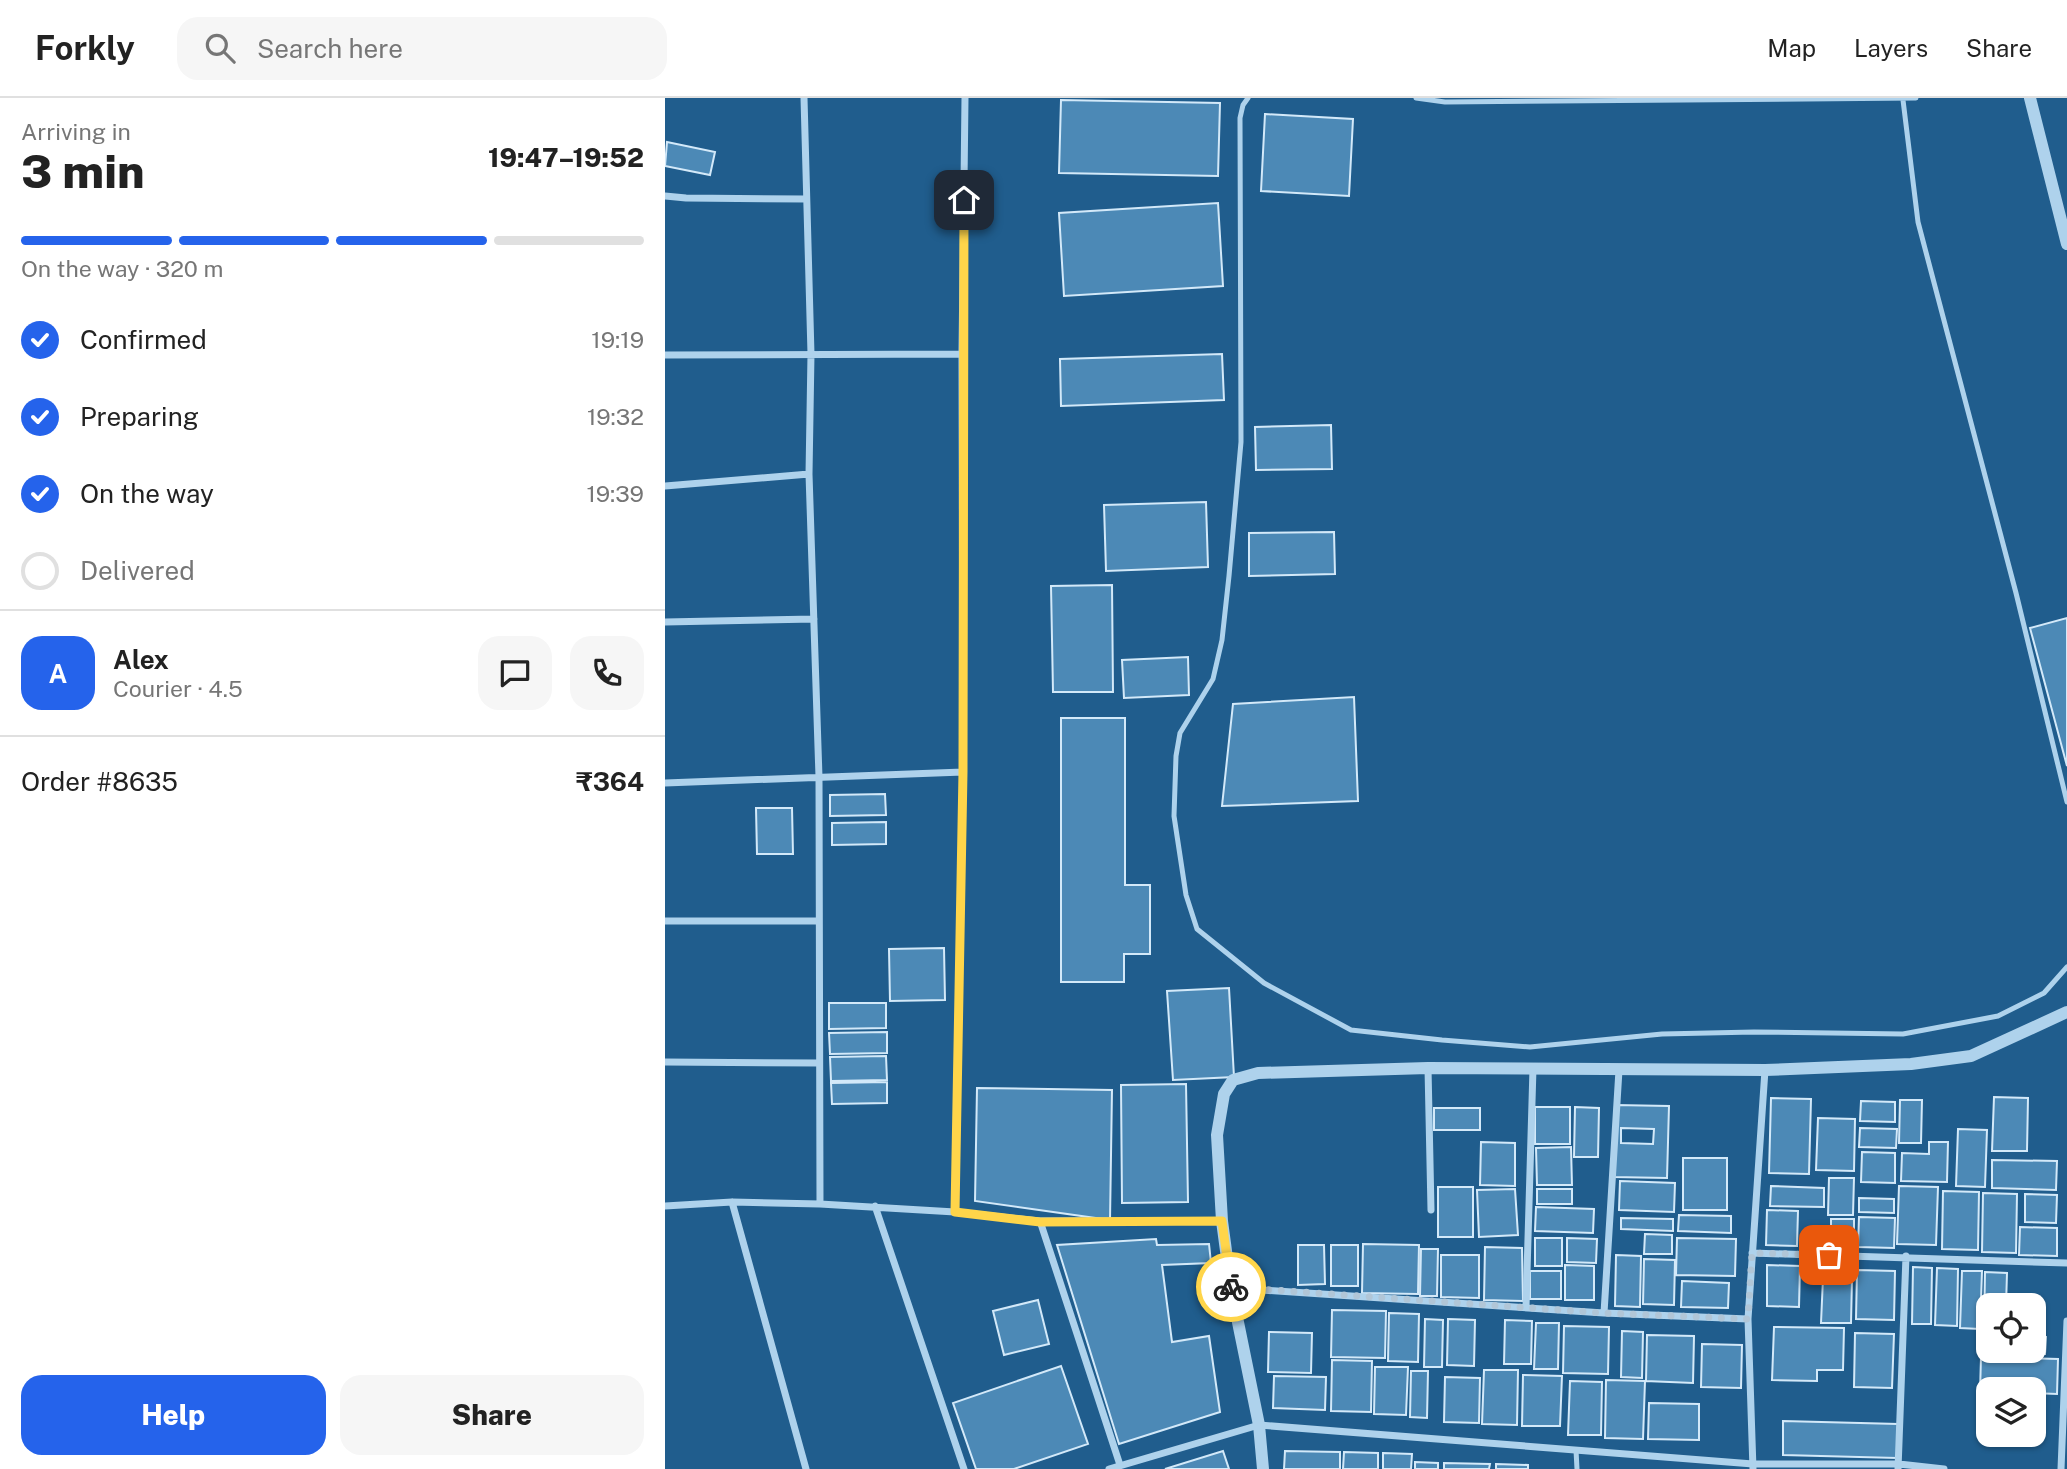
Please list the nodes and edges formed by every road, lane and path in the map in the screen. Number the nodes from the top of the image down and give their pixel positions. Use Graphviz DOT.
graph roads {
  1 [pos="804,98"];
  2 [pos="965,98"];
  3 [pos="1248,98"];
  4 [pos="1416,98"];
  5 [pos="1916,98"];
  6 [pos="2030,98"];
  7 [pos="1903,100"];
  8 [pos="665,196"];
  9 [pos="806,199"];
  10 [pos="2067,244"];
  11 [pos="811,354"];
  12 [pos="962,354"];
  13 [pos="665,355"];
  14 [pos="809,474"];
  15 [pos="665,486"];
  16 [pos="814,619"];
  17 [pos="665,622"];
  18 [pos="963,772"];
  19 [pos="819,777"];
  20 [pos="665,783"];
  21 [pos="2067,802"];
  22 [pos="665,921"];
  23 [pos="818,921"];
  24 [pos="2067,967"];
  25 [pos="2067,1012"];
  26 [pos="665,1062"];
  27 [pos="819,1063"];
  28 [pos="1428,1068"];
  29 [pos="1533,1068"];
  30 [pos="1619,1070"];
  31 [pos="1765,1070"];
  32 [pos="732,1202"];
  33 [pos="820,1204"];
  34 [pos="665,1206"];
  35 [pos="875,1206"];
  36 [pos="1431,1210"];
  37 [pos="955,1212"];
  38 [pos="1222,1221"];
  39 [pos="1040,1222"];
  40 [pos="1752,1253"];
  41 [pos="1906,1256"];
  42 [pos="2067,1263"];
  43 [pos="1231,1288"];
  44 [pos="1526,1307"];
  45 [pos="1604,1313"];
  46 [pos="1748,1319"];
  47 [pos="2067,1321"];
  48 [pos="1259,1425"];
  49 [pos="1576,1450"];
  50 [pos="1120,1465"];
  51 [pos="1753,1466"];
  52 [pos="1898,1466"];
  53 [pos="806,1469"];
  54 [pos="964,1469"];
  55 [pos="1109,1469"];
  56 [pos="1263,1469"];
  57 [pos="1577,1469"];
  58 [pos="1944,1469"];
  59 [pos="2061,1469"];
  1 -- 9 [label="street"];
  2 -- 12 [label="street"];
  3 -- 24 [label="lane"];
  4 -- 7 [label="lane"];
  5 -- 7 [label="lane"];
  6 -- 10 [label="street"];
  7 -- 21 [label="lane"];
  8 -- 9 [label="street"];
  9 -- 11 [label="street"];
  11 -- 12 [label="street"];
  11 -- 13 [label="street"];
  11 -- 14 [label="street"];
  12 -- 18 [label="street"];
  14 -- 15 [label="street"];
  14 -- 16 [label="street"];
  16 -- 17 [label="street"];
  16 -- 19 [label="street"];
  18 -- 19 [label="street"];
  18 -- 37 [label="street"];
  19 -- 20 [label="street"];
  19 -- 23 [label="street"];
  22 -- 23 [label="street"];
  23 -- 27 [label="street"];
  25 -- 31 [label="street"];
  26 -- 27 [label="street"];
  27 -- 33 [label="street"];
  28 -- 29 [label="street"];
  28 -- 36 [label="street"];
  28 -- 38 [label="street"];
  29 -- 30 [label="street"];
  29 -- 44 [label="street"];
  30 -- 31 [label="street"];
  30 -- 45 [label="street"];
  31 -- 40 [label="street"];
  32 -- 33 [label="street"];
  32 -- 34 [label="street"];
  32 -- 53 [label="street"];
  33 -- 35 [label="street"];
  35 -- 37 [label="street"];
  35 -- 54 [label="street"];
  37 -- 39 [label="street"];
  38 -- 39 [label="street"];
  38 -- 43 [label="street"];
  39 -- 50 [label="street"];
  40 -- 41 [label="street"];
  40 -- 46 [label="street"];
  41 -- 42 [label="street"];
  41 -- 52 [label="street"];
  43 -- 44 [label="street"];
  43 -- 48 [label="street"];
  44 -- 45 [label="street"];
  45 -- 46 [label="street"];
  46 -- 51 [label="street"];
  47 -- 59 [label="street"];
  48 -- 49 [label="street"];
  48 -- 50 [label="street"];
  48 -- 56 [label="street"];
  49 -- 51 [label="street"];
  49 -- 57 [label="lane"];
  50 -- 55 [label="street"];
  51 -- 52 [label="street"];
  52 -- 58 [label="street"];
}
